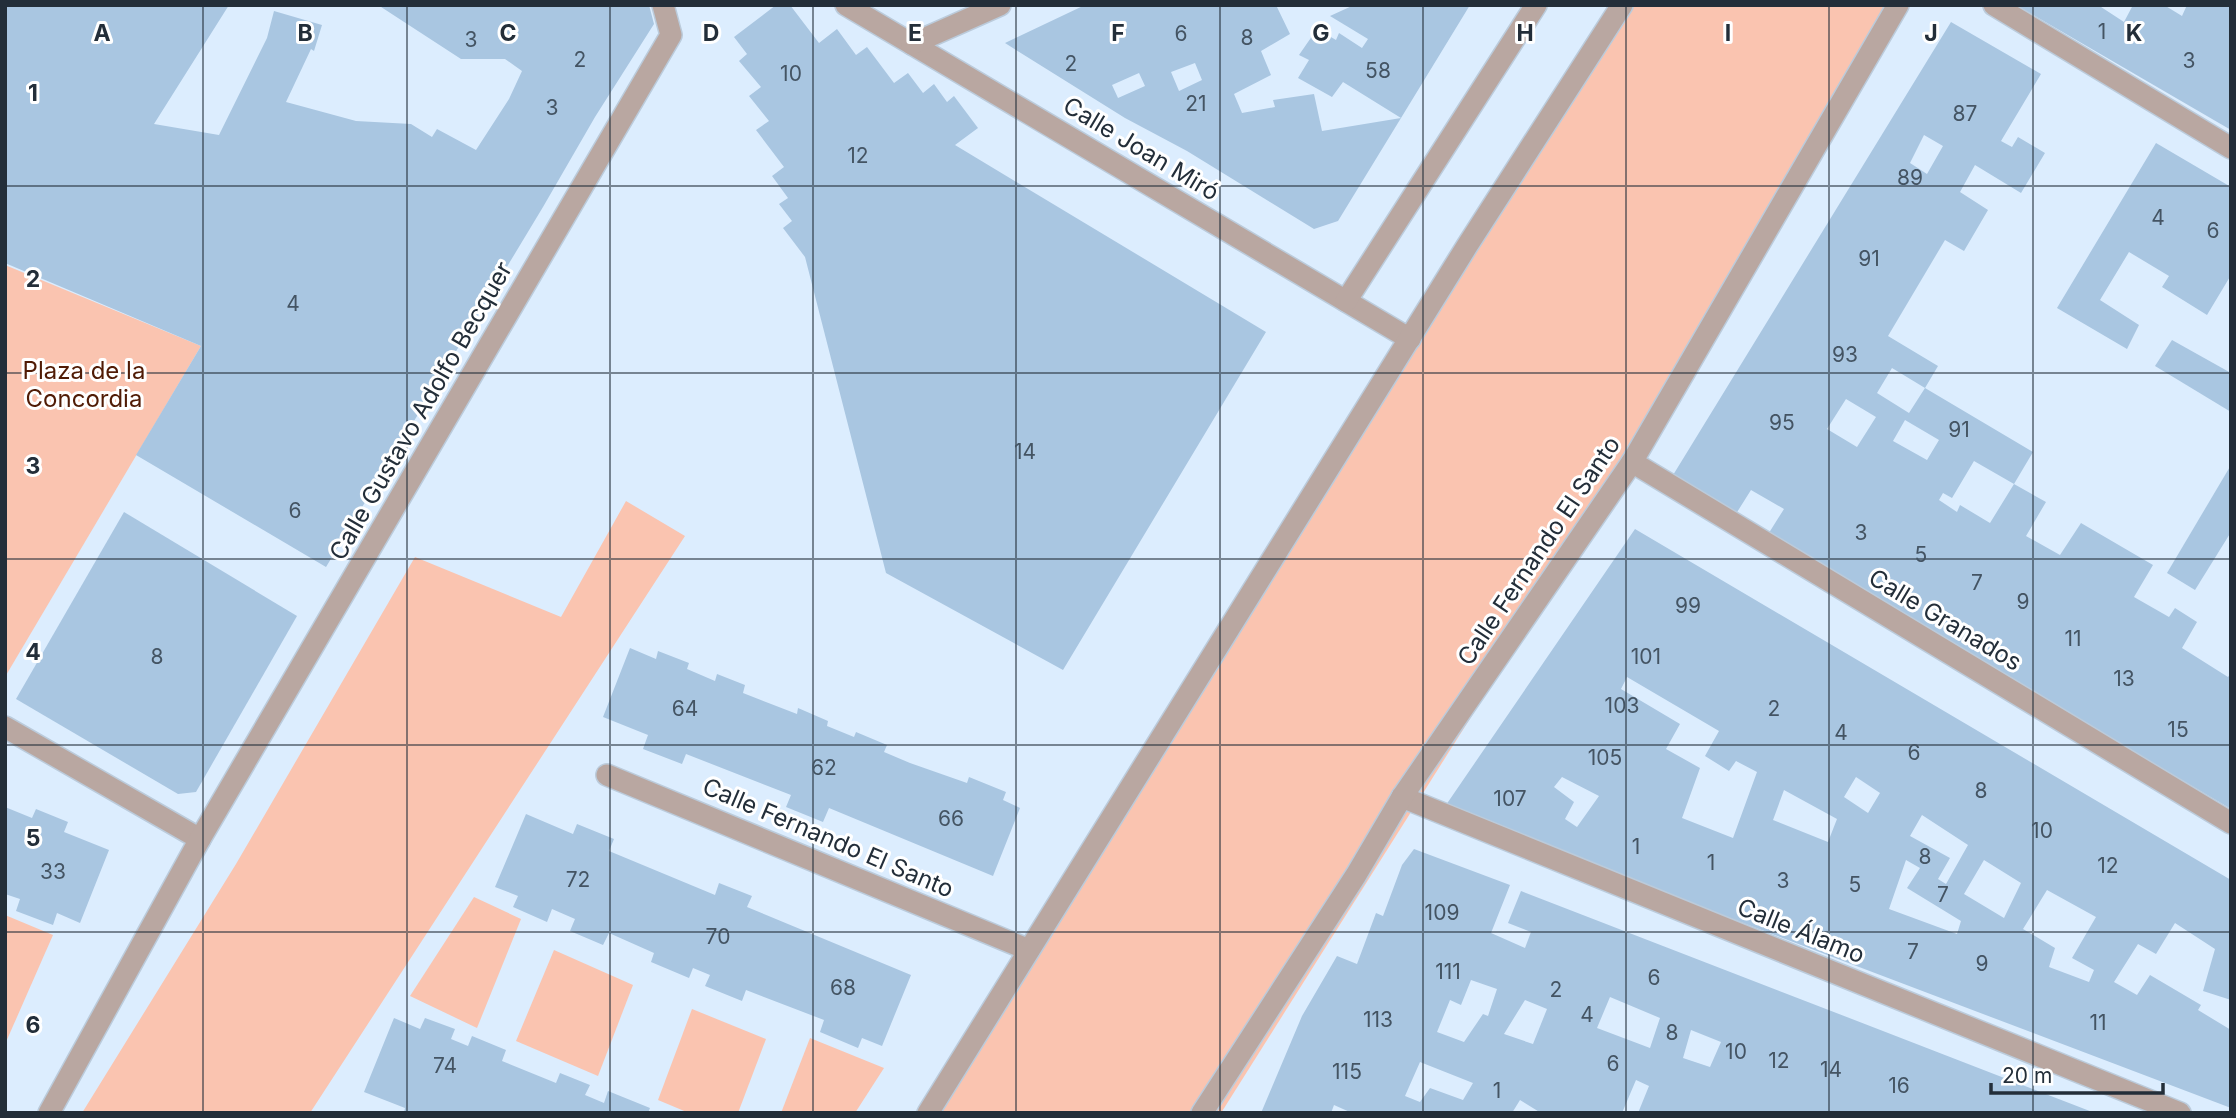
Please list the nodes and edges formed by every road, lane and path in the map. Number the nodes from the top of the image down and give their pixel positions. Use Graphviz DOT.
graph roads {
  1 [pos="663,5"];
  2 [pos="846,5"];
  3 [pos="1000,5"];
  4 [pos="1536,5"];
  5 [pos="1622,5"];
  6 [pos="1898,5"];
  7 [pos="1994,5"];
  8 [pos="912,44"];
  9 [pos="2231,148"];
  10 [pos="1346,301"];
  11 [pos="1410,339"];
  12 [pos="1632,462"];
  13 [pos="5,727"];
  14 [pos="607,775"];
  15 [pos="1402,797"];
  16 [pos="2231,823"];
  17 [pos="200,839"];
  18 [pos="1029,950"];
  19 [pos="49,1113"];
  20 [pos="928,1113"];
  21 [pos="1202,1113"];
  22 [pos="2180,1113"];
  1 -- 17 [label="street, Calle Gustavo Adolfo Becquer"];
  2 -- 8 [label="street, Calle Joan Miró"];
  3 -- 8 [label="street"];
  4 -- 10 [label="street"];
  5 -- 11 [label="street"];
  6 -- 12 [label="street, Calle Fernando El Santo"];
  7 -- 9 [label="street"];
  8 -- 10 [label="street, Calle Joan Miró"];
  10 -- 11 [label="street, Calle Joan Miró"];
  11 -- 18 [label="street"];
  12 -- 15 [label="street, Calle Fernando El Santo"];
  12 -- 16 [label="street, Calle Granados"];
  13 -- 17 [label="street"];
  14 -- 18 [label="street, Calle Fernando El Santo"];
  15 -- 21 [label="street, Calle Fernando El Santo"];
  15 -- 22 [label="street, Calle Álamo"];
  17 -- 19 [label="street, Calle Gustavo Adolfo Becquer"];
  18 -- 20 [label="street"];
}
